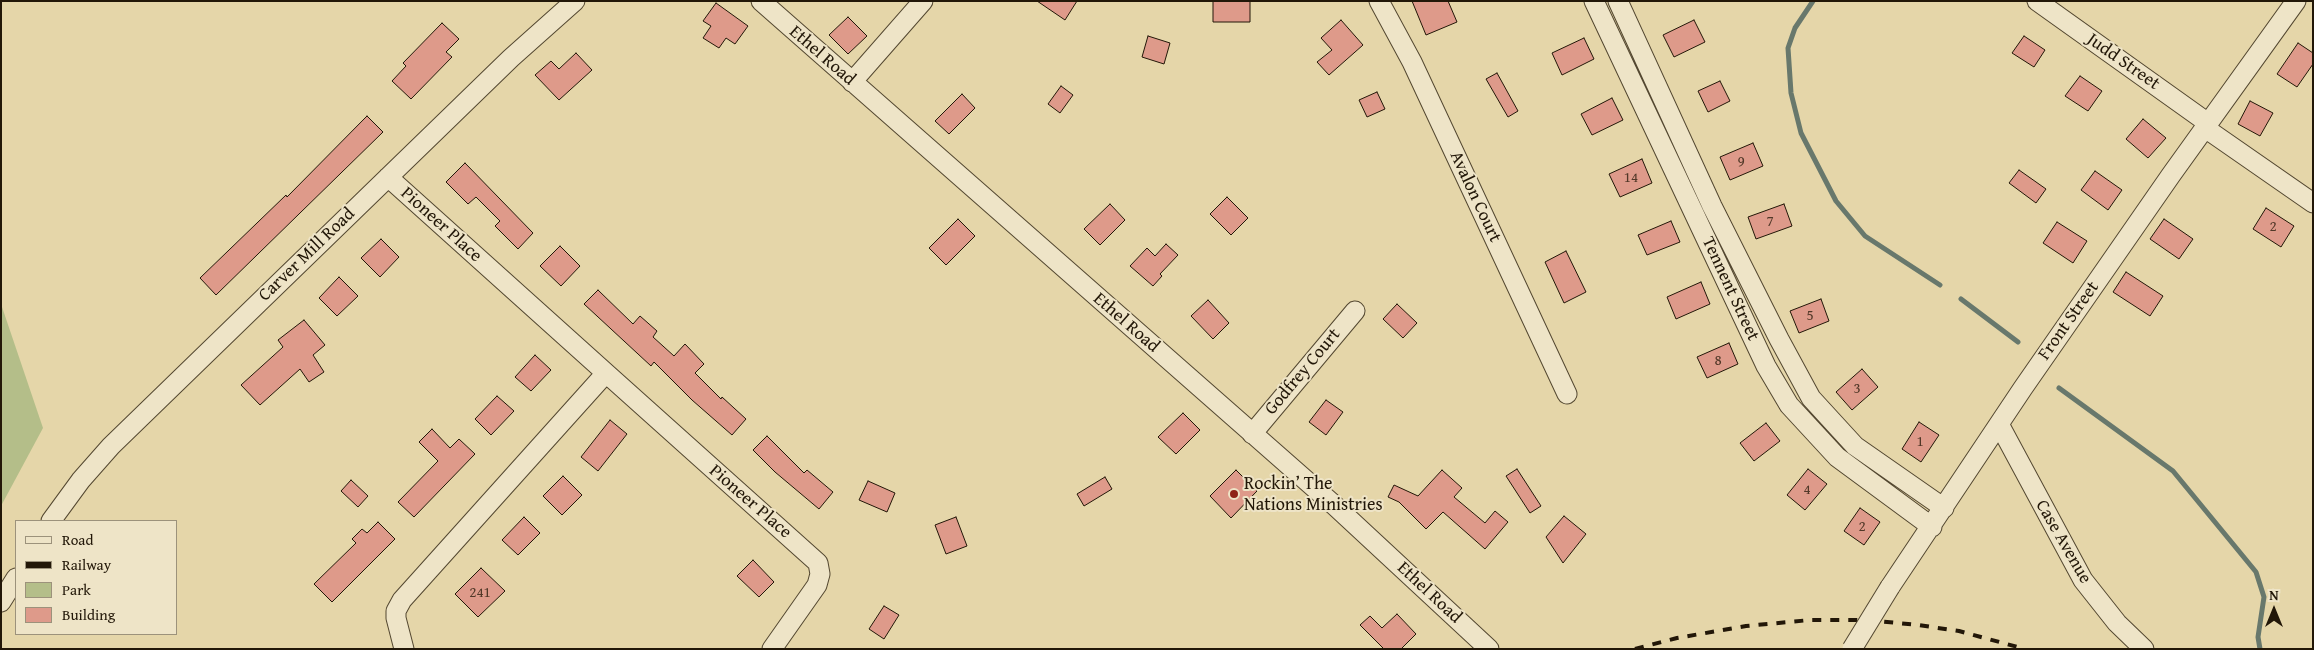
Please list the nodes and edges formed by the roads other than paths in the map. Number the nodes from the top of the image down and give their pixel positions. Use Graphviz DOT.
graph roads {
  1 [pos="576,1"];
  2 [pos="760,1"];
  3 [pos="923,1"];
  4 [pos="1380,1"];
  5 [pos="1594,1"];
  6 [pos="1618,1"];
  7 [pos="2037,1"];
  8 [pos="2296,1"];
  9 [pos="852,82"];
  10 [pos="2206,125"];
  11 [pos="388,177"];
  12 [pos="2313,203"];
  13 [pos="1355,310"];
  14 [pos="606,373"];
  15 [pos="1566,394"];
  16 [pos="1999,424"];
  17 [pos="1252,434"];
  18 [pos="1944,508"];
  19 [pos="52,520"];
  20 [pos="1932,527"];
  21 [pos="15,580"];
  22 [pos="1,602"];
  23 [pos="1486,646"];
  24 [pos="404,649"];
  25 [pos="772,649"];
  26 [pos="1852,649"];
  27 [pos="2144,649"];
  1 -- 11 [label="street, Carver Mill Road"];
  2 -- 9 [label="street, Ethel Road"];
  3 -- 9 [label="street"];
  4 -- 15 [label="street, Avalon Court"];
  5 -- 20 [label="street, Tennent Street"];
  6 -- 18 [label="street, Tennent Street"];
  7 -- 10 [label="street, Judd Street"];
  8 -- 10 [label="street, Front Street"];
  9 -- 17 [label="street, Ethel Road"];
  10 -- 12 [label="street, Judd Street"];
  10 -- 16 [label="street, Front Street"];
  11 -- 14 [label="street, Pioneer Place"];
  11 -- 19 [label="street, Carver Mill Road"];
  13 -- 17 [label="street, Godfrey Court"];
  14 -- 24 [label="street"];
  14 -- 25 [label="street, Pioneer Place"];
  16 -- 18 [label="street, Front Street"];
  16 -- 27 [label="street, Case Avenue"];
  17 -- 23 [label="street, Ethel Road"];
  18 -- 20 [label="street, Front Street"];
  20 -- 26 [label="street, Front Street, bridge"];
  21 -- 22 [label="street"];
}
